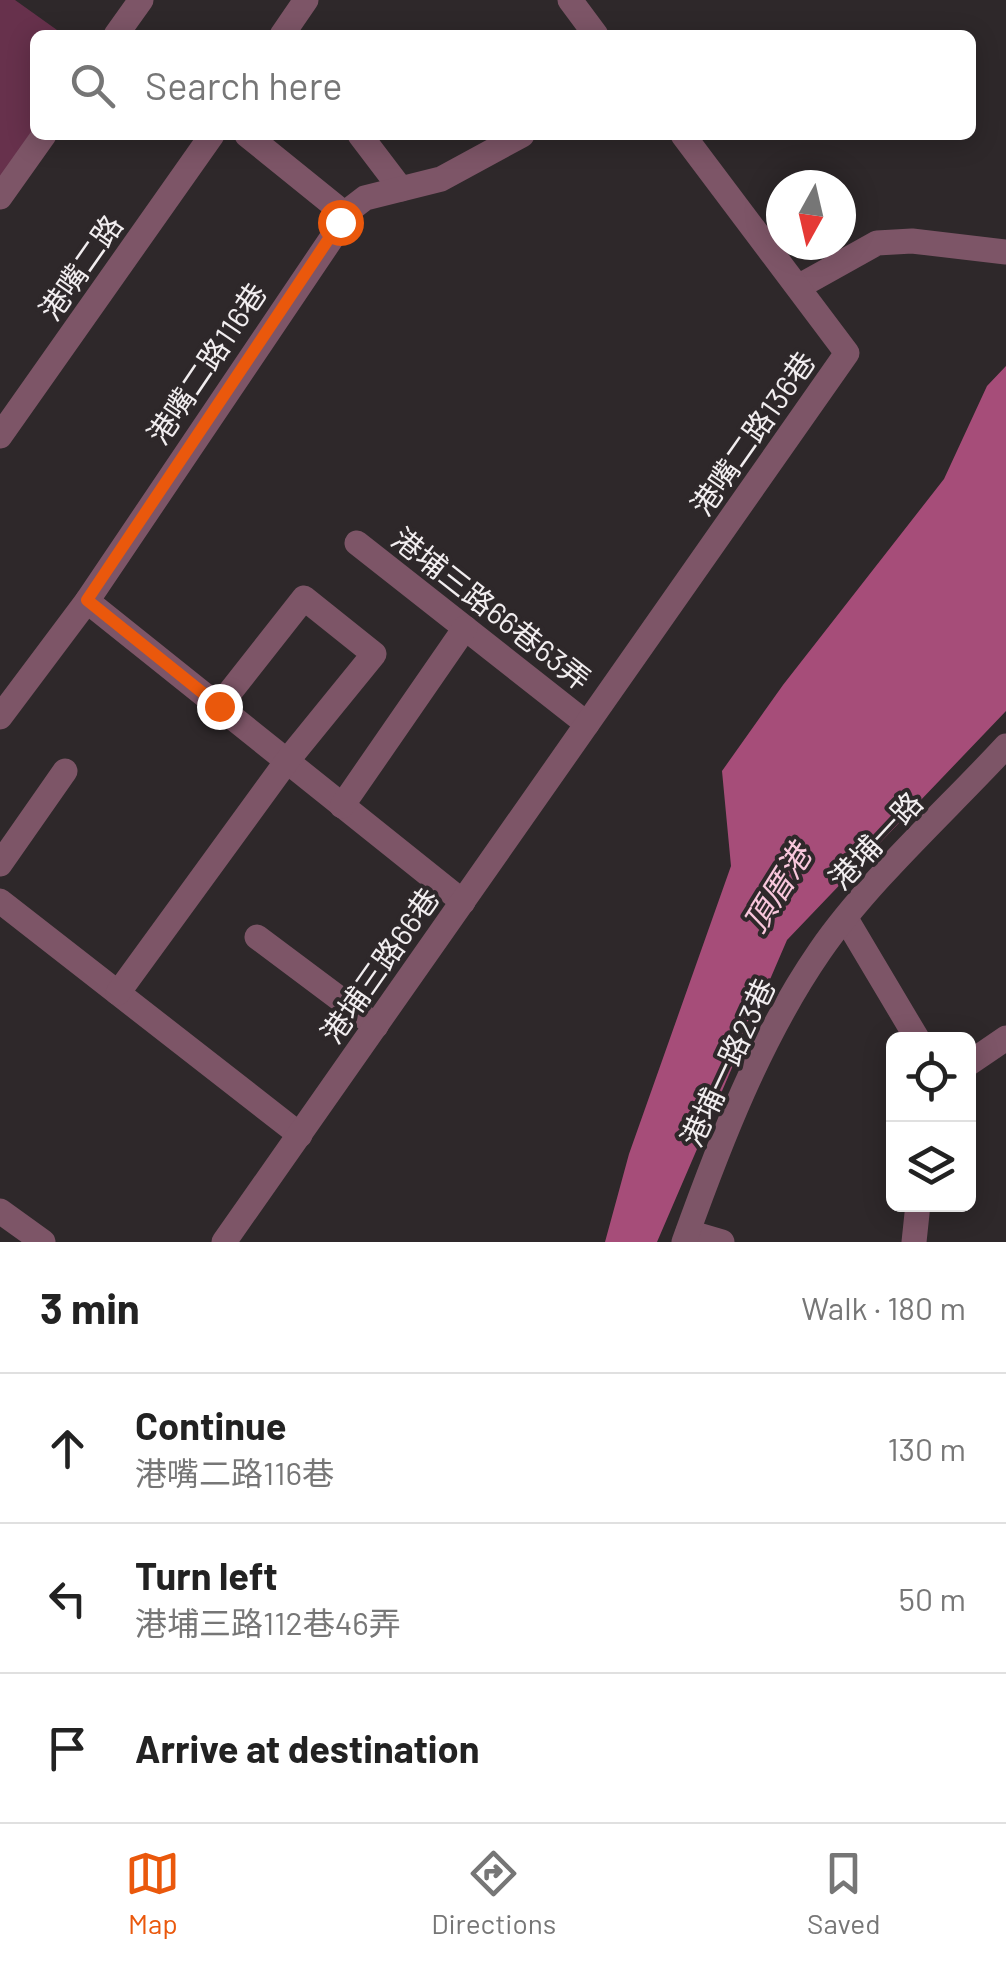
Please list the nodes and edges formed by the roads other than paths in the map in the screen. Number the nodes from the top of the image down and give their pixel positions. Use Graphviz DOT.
graph roads {
  1 [pos="140,0"];
  2 [pos="306,0"];
  3 [pos="570,0"];
  4 [pos="119,30"];
  5 [pos="286,30"];
  6 [pos="592,30"];
  7 [pos="40,140"];
  8 [pos="208,140"];
  9 [pos="253,140"];
  10 [pos="364,140"];
  11 [pos="513,140"];
  12 [pos="687,140"];
  13 [pos="400,189"];
  14 [pos="0,197"];
  15 [pos="346,215"];
  16 [pos="1006,252"];
  17 [pos="798,287"];
  18 [pos="0,436"];
  19 [pos="357,543"];
  20 [pos="87,600"];
  21 [pos="465,628"];
  22 [pos="219,706"];
  23 [pos="0,717"];
  24 [pos="588,724"];
  25 [pos="1006,746"];
  26 [pos="287,761"];
  27 [pos="65,771"];
  28 [pos="342,806"];
  29 [pos="0,864"];
  30 [pos="0,901"];
  31 [pos="463,902"];
  32 [pos="846,918"];
  33 [pos="256,937"];
  34 [pos="118,993"];
  35 [pos="376,1026"];
  36 [pos="913,1032"];
  37 [pos="1006,1038"];
  38 [pos="976,1059"];
  39 [pos="300,1135"];
  40 [pos="0,1212"];
  41 [pos="917,1212"];
  42 [pos="686,1237"];
  43 [pos="43,1242"];
  44 [pos="224,1242"];
  45 [pos="722,1242"];
  46 [pos="914,1242"];
  1 -- 4 [label="street"];
  2 -- 5 [label="street"];
  3 -- 6 [label="street"];
  7 -- 14 [label="street"];
  8 -- 18 [label="street, 港嘴二路"];
  9 -- 15 [label="street"];
  10 -- 13 [label="street"];
  11 -- 13 [label="street, 港嘴二路116巷"];
  12 -- 17 [label="street, 港嘴二路136巷"];
  13 -- 15 [label="street, 港嘴二路116巷"];
  15 -- 20 [label="street, 港嘴二路116巷"];
  16 -- 17 [label="street"];
  17 -- 24 [label="street, 港嘴二路136巷"];
  19 -- 21 [label="street, 港埔三路66巷63弄"];
  20 -- 22 [label="street"];
  20 -- 23 [label="street, 港嘴二路116巷"];
  21 -- 24 [label="street, 港埔三路66巷63弄"];
  21 -- 28 [label="street"];
  22 -- 26 [label="street"];
  22 -- 26 [label="street"];
  24 -- 31 [label="street, 港埔三路66巷"];
  25 -- 32 [label="street, 港埔一路"];
  26 -- 28 [label="street"];
  26 -- 34 [label="street"];
  27 -- 29 [label="street"];
  28 -- 31 [label="street"];
  30 -- 34 [label="street"];
  31 -- 35 [label="street, 港埔三路66巷"];
  32 -- 36 [label="street, 港埔一路"];
  32 -- 42 [label="street, 港埔一路23巷"];
  33 -- 35 [label="street"];
  34 -- 39 [label="street"];
  35 -- 39 [label="street, 港埔三路66巷"];
  37 -- 38 [label="street"];
  39 -- 44 [label="street, 港埔三路66巷"];
  40 -- 43 [label="street"];
  41 -- 46 [label="street"];
  42 -- 45 [label="street"];
}
